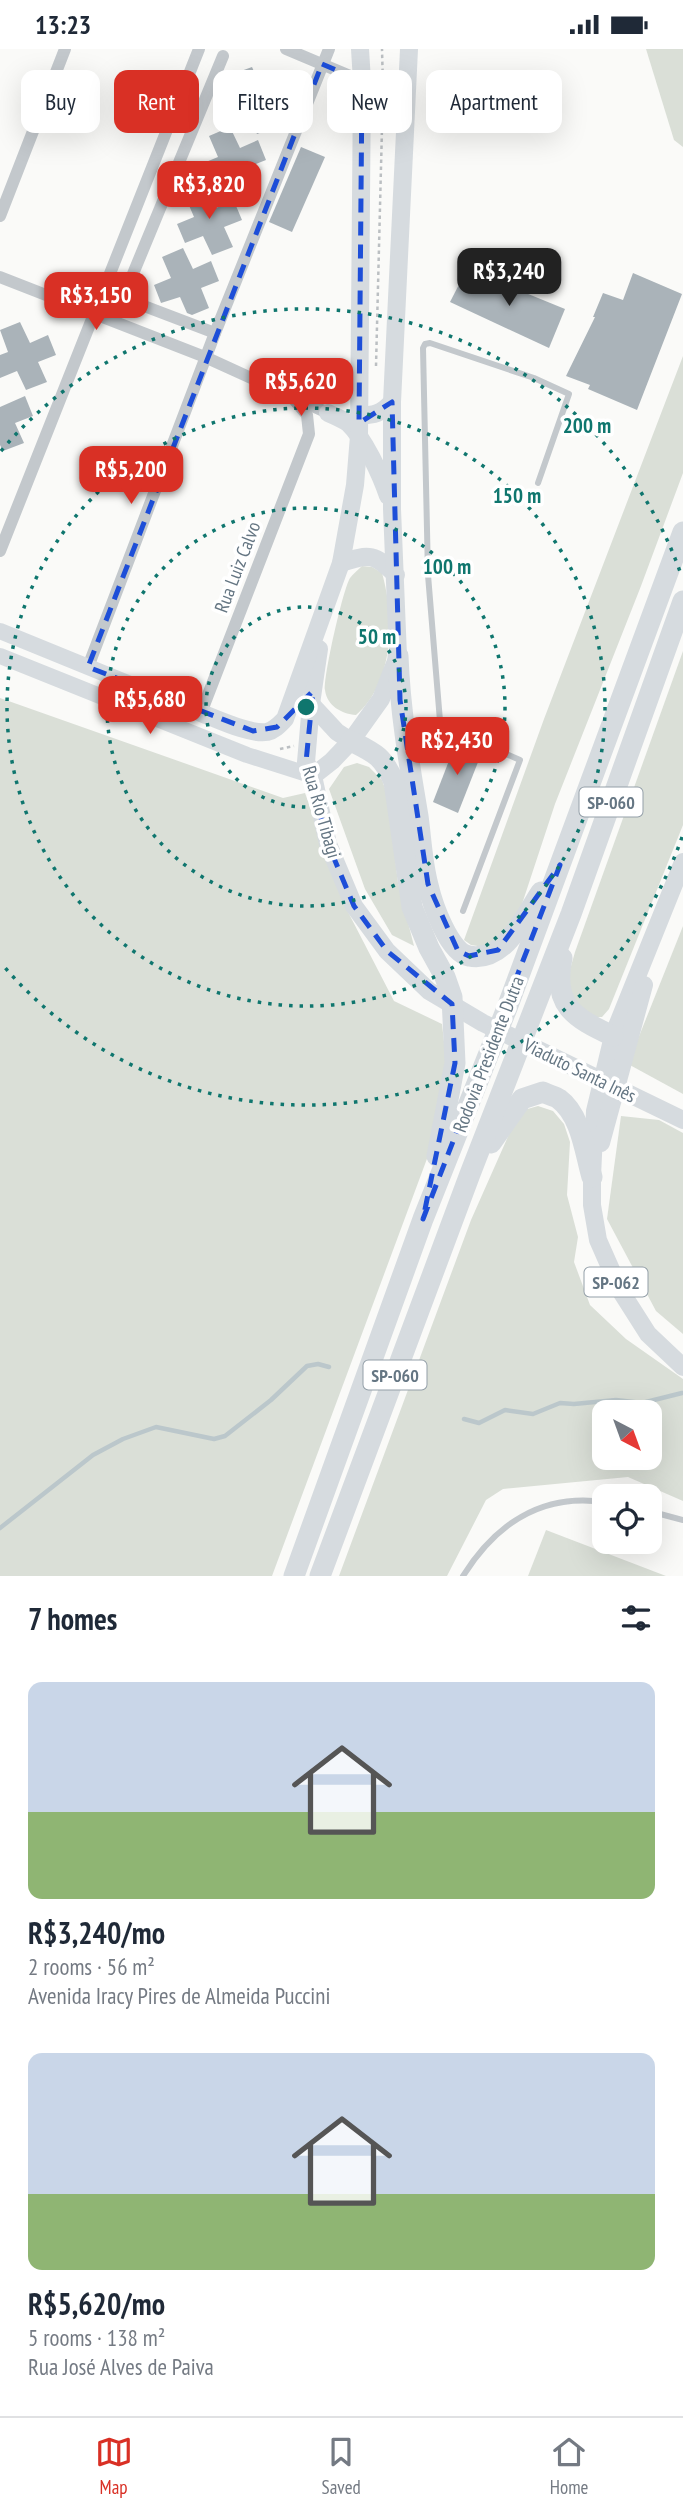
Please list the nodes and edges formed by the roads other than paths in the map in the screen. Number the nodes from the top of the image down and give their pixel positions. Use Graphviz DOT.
graph roads {
  1 [pos="65,49"];
  2 [pos="199,49"];
  3 [pos="286,49"];
  4 [pos="329,49"];
  5 [pos="360,49"];
  6 [pos="410,49"];
  7 [pos="223,56"];
  8 [pos="323,64"];
  9 [pos="336,70"];
  10 [pos="361,70"];
  11 [pos="362,133"];
  12 [pos="0,216"];
  13 [pos="1,280"];
  14 [pos="94,314"];
  15 [pos="215,333"];
  16 [pos="205,357"];
  17 [pos="289,393"];
  18 [pos="392,402"];
  19 [pos="328,413"];
  20 [pos="359,416"];
  21 [pos="359,436"];
  22 [pos="358,456"];
  23 [pos="538,483"];
  24 [pos="392,509"];
  25 [pos="683,532"];
  26 [pos="0,551"];
  27 [pos="341,563"];
  28 [pos="396,575"];
  29 [pos="332,590"];
  30 [pos="683,601"];
  31 [pos="0,631"];
  32 [pos="0,656"];
  33 [pos="398,656"];
  34 [pos="88,667"];
  35 [pos="311,704"];
  36 [pos="201,713"];
  37 [pos="351,741"];
  38 [pos="313,776"];
  39 [pos="683,862"];
  40 [pos="560,865"];
  41 [pos="354,906"];
  42 [pos="463,911"];
  43 [pos="664,911"];
  44 [pos="571,914"];
  45 [pos="613,1036"];
  46 [pos="622,1065"];
  47 [pos="683,1120"];
  48 [pos="470,1174"];
  49 [pos="592,1177"];
  50 [pos="423,1219"];
  51 [pos="683,1367"];
  52 [pos="592,1502"];
  53 [pos="662,1514"];
  54 [pos="683,1520"];
  55 [pos="294,1576"];
  56 [pos="320,1576"];
  57 [pos="463,1576"];
  1 -- 12 [label="street"];
  2 -- 14 [label="street"];
  3 -- 8 [label="street"];
  4 -- 8 [label="street"];
  5 -- 10 [label="main road"];
  6 -- 18 [label="main road"];
  7 -- 15 [label="street"];
  8 -- 9 [label="street"];
  8 -- 15 [label="street"];
  11 -- 20 [label="main road"];
  13 -- 14 [label="street"];
  14 -- 16 [label="street"];
  14 -- 26 [label="street"];
  15 -- 16 [label="street"];
  16 -- 17 [label="street"];
  16 -- 34 [label="street"];
  17 -- 19 [label="street"];
  17 -- 36 [label="street, Rua Luiz Calvo"];
  18 -- 20 [label="main road"];
  18 -- 24 [label="main road"];
  19 -- 20 [label="street"];
  19 -- 21 [label="main road"];
  19 -- 22 [label="street"];
  20 -- 21 [label="main road"];
  21 -- 22 [label="main road"];
  21 -- 24 [label="main road"];
  22 -- 27 [label="main road"];
  23 -- 42 [label="lane"];
  24 -- 28 [label="main road"];
  25 -- 40 [label="highway, Rodovia Presidente Dutra / SP-060"];
  27 -- 28 [label="main road"];
  27 -- 29 [label="main road"];
  28 -- 33 [label="main road"];
  29 -- 35 [label="main road, Rua Rio Tibagi"];
  29 -- 36 [label="main road"];
  30 -- 44 [label="highway, Rodovia Presidente Dutra / SP-060"];
  31 -- 34 [label="street"];
  32 -- 38 [label="street"];
  33 -- 37 [label="main road"];
  33 -- 40 [label="highway"];
  34 -- 36 [label="street"];
  35 -- 37 [label="main road"];
  35 -- 38 [label="main road, Rua Rio Tibagi"];
  37 -- 38 [label="main road"];
  37 -- 50 [label="highway"];
  38 -- 41 [label="main road, Rua Rio Tibagi"];
  39 -- 43 [label="main road"];
  40 -- 50 [label="highway, Rodovia Presidente Dutra / SP-060"];
  41 -- 47 [label="main road, Viaduto Santa Inês"];
  43 -- 45 [label="main road"];
  43 -- 46 [label="main road"];
  44 -- 45 [label="highway"];
  44 -- 48 [label="highway, Rodovia Presidente Dutra / SP-060"];
  45 -- 46 [label="main road"];
  45 -- 49 [label="main road, SP-062"];
  46 -- 49 [label="main road"];
  48 -- 49 [label="highway"];
  48 -- 56 [label="highway, Rodovia Presidente Dutra / SP-060"];
  49 -- 51 [label="main road, SP-062"];
  50 -- 55 [label="highway, Rodovia Presidente Dutra / SP-060"];
  52 -- 57 [label="lane"];
  53 -- 54 [label="lane"];
}
